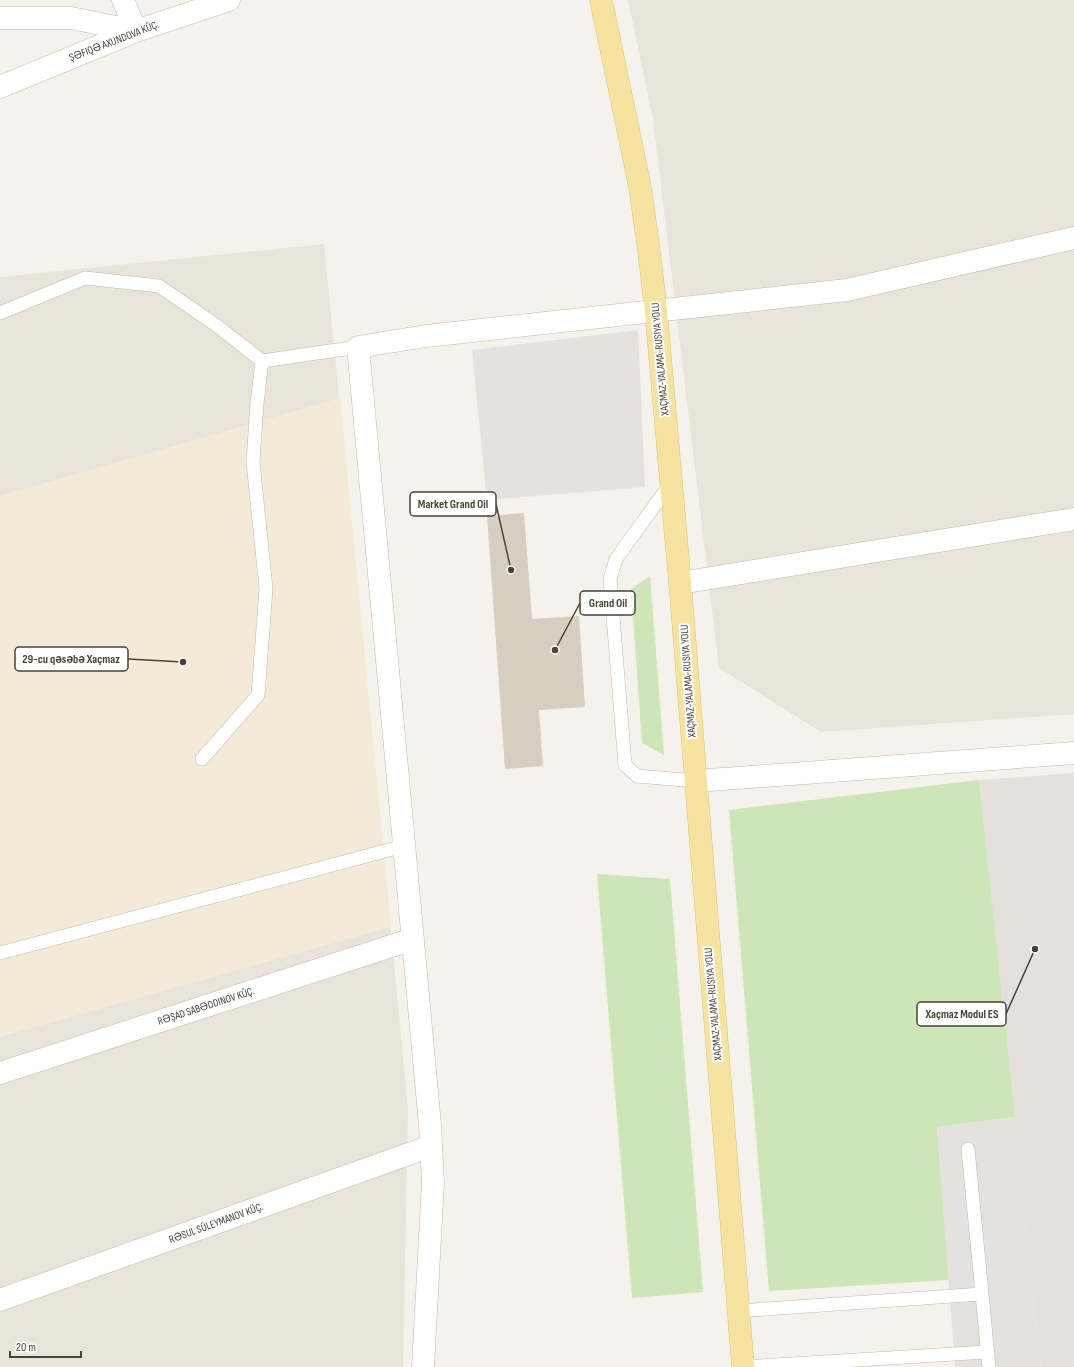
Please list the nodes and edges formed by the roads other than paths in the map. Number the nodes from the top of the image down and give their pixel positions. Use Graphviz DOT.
graph roads {
  1 [pos="123,0"];
  2 [pos="229,0"];
  3 [pos="601,0"];
  4 [pos="0,18"];
  5 [pos="136,31"];
  6 [pos="0,87"];
  7 [pos="1074,238"];
  8 [pos="656,311"];
  9 [pos="0,313"];
  10 [pos="358,347"];
  11 [pos="262,361"];
  12 [pos="671,483"];
  13 [pos="1074,519"];
  14 [pos="680,583"];
  15 [pos="1074,753"];
  16 [pos="202,759"];
  17 [pos="696,781"];
  18 [pos="404,846"];
  19 [pos="413,939"];
  20 [pos="0,953"];
  21 [pos="0,1073"];
  22 [pos="431,1146"];
  23 [pos="968,1149"];
  24 [pos="982,1294"];
  25 [pos="0,1300"];
  26 [pos="738,1311"];
  27 [pos="987,1352"];
  28 [pos="423,1367"];
  29 [pos="743,1367"];
  30 [pos="989,1367"];
  1 -- 5 [label="street"];
  2 -- 5 [label="street, ŞƏFIQƏ AXUNDOVA KÜÇ."];
  3 -- 8 [label="main road, XAÇMAZ-YALAMA-RUSIYA YOLU"];
  4 -- 5 [label="street"];
  5 -- 6 [label="street, ŞƏFIQƏ AXUNDOVA KÜÇ."];
  7 -- 8 [label="street"];
  8 -- 10 [label="street"];
  8 -- 12 [label="main road, XAÇMAZ-YALAMA-RUSIYA YOLU"];
  9 -- 11 [label="lane"];
  10 -- 11 [label="lane"];
  10 -- 18 [label="street"];
  11 -- 16 [label="lane"];
  12 -- 14 [label="main road, XAÇMAZ-YALAMA-RUSIYA YOLU"];
  12 -- 17 [label="lane"];
  13 -- 14 [label="street"];
  14 -- 17 [label="main road, XAÇMAZ-YALAMA-RUSIYA YOLU"];
  15 -- 17 [label="street"];
  17 -- 26 [label="main road, XAÇMAZ-YALAMA-RUSIYA YOLU"];
  18 -- 19 [label="street"];
  18 -- 20 [label="lane"];
  19 -- 21 [label="street, RƏŞAD SABƏDDINOV KÜÇ."];
  19 -- 22 [label="street"];
  22 -- 25 [label="street, RƏSUL SÜLEYMANOV KÜÇ."];
  22 -- 28 [label="street"];
  23 -- 24 [label="lane"];
  24 -- 26 [label="lane"];
  24 -- 27 [label="lane"];
  26 -- 29 [label="main road, XAÇMAZ-YALAMA-RUSIYA YOLU"];
  27 -- 29 [label="lane"];
  27 -- 30 [label="lane"];
}
